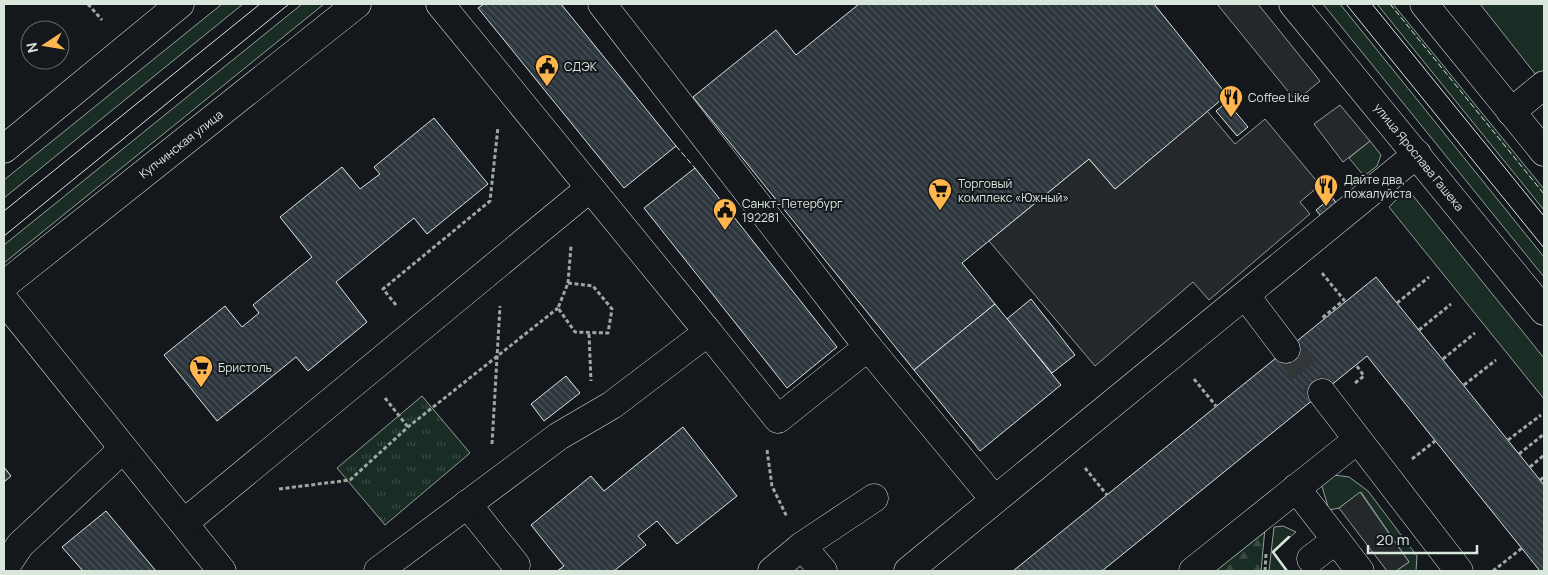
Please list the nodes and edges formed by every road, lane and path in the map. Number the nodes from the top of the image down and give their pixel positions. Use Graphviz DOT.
graph roads {
  1 [pos="88,4"];
  2 [pos="180,4"];
  3 [pos="358,4"];
  4 [pos="440,4"];
  5 [pos="602,4"];
  6 [pos="1293,4"];
  7 [pos="1424,4"];
  8 [pos="102,20"];
  9 [pos="1544,85"];
  10 [pos="1511,112"];
  11 [pos="499,122"];
  12 [pos="4,149"];
  13 [pos="1544,152"];
  14 [pos="1418,154"];
  15 [pos="590,188"];
  16 [pos="1321,271"];
  17 [pos="1429,278"];
  18 [pos="4,285"];
  19 [pos="1246,296"];
  20 [pos="500,297"];
  21 [pos="4,300"];
  22 [pos="1397,303"];
  23 [pos="1451,304"];
  24 [pos="558,308"];
  25 [pos="1544,311"];
  26 [pos="1324,319"];
  27 [pos="1419,330"];
  28 [pos="417,331"];
  29 [pos="708,332"];
  30 [pos="1475,333"];
  31 [pos="589,334"];
  32 [pos="868,347"];
  33 [pos="1286,349"];
  34 [pos="496,355"];
  35 [pos="1442,359"];
  36 [pos="1496,360"];
  37 [pos="591,385"];
  38 [pos="1464,386"];
  39 [pos="380,393"];
  40 [pos="1322,393"];
  41 [pos="1541,415"];
  42 [pos="408,427"];
  43 [pos="1544,434"];
  44 [pos="1357,440"];
  45 [pos="1508,440"];
  46 [pos="492,444"];
  47 [pos="766,447"];
  48 [pos="123,449"];
  49 [pos="1519,454"];
  50 [pos="1544,455"];
  51 [pos="1530,467"];
  52 [pos="1544,477"];
  53 [pos="1540,480"];
  54 [pos="1296,488"];
  55 [pos="276,489"];
  56 [pos="874,498"];
  57 [pos="994,499"];
  58 [pos="467,504"];
  59 [pos="787,517"];
  60 [pos="184,523"];
  61 [pos="1336,540"];
  62 [pos="802,546"];
  63 [pos="1522,548"];
  64 [pos="1311,559"];
  65 [pos="516,565"];
  66 [pos="4,569"];
  67 [pos="1452,569"];
  68 [pos="222,571"];
  69 [pos="378,571"];
  70 [pos="772,571"];
  71 [pos="823,571"];
  72 [pos="908,571"];
  73 [pos="1193,571"];
  74 [pos="1360,571"];
  75 [pos="1493,571"];
  1 -- 8 [label="path"];
  2 -- 12 [label="street"];
  3 -- 18 [label="street, Купчинская улица"];
  4 -- 15 [label="street"];
  5 -- 32 [label="street"];
  6 -- 14 [label="street, улица Ярослава Гашека"];
  7 -- 10 [label="street"];
  9 -- 10 [label="street"];
  10 -- 13 [label="street"];
  11 -- 28 [label="path"];
  14 -- 19 [label="street"];
  14 -- 25 [label="street, улица Ярослава Гашека"];
  15 -- 28 [label="street"];
  15 -- 29 [label="street"];
  16 -- 26 [label="path"];
  17 -- 22 [label="path"];
  19 -- 33 [label="street"];
  19 -- 57 [label="street"];
  20 -- 34 [label="path"];
  21 -- 48 [label="street"];
  23 -- 27 [label="path"];
  24 -- 31 [label="path"];
  24 -- 31 [label="path"];
  24 -- 34 [label="path"];
  28 -- 60 [label="street"];
  29 -- 32 [label="street"];
  29 -- 58 [label="street"];
  30 -- 35 [label="path"];
  31 -- 37 [label="path"];
  32 -- 57 [label="street"];
  34 -- 42 [label="path"];
  34 -- 46 [label="path"];
  36 -- 38 [label="path"];
  39 -- 42 [label="path"];
  40 -- 44 [label="street"];
  41 -- 45 [label="path"];
  42 -- 55 [label="path"];
  43 -- 49 [label="path"];
  44 -- 54 [label="street"];
  44 -- 67 [label="street"];
  47 -- 59 [label="path"];
  48 -- 60 [label="street"];
  48 -- 66 [label="street"];
  50 -- 51 [label="path"];
  52 -- 53 [label="path"];
  54 -- 61 [label="street"];
  54 -- 73 [label="street"];
  56 -- 62 [label="street"];
  57 -- 72 [label="street"];
  58 -- 65 [label="street"];
  58 -- 69 [label="street"];
  60 -- 68 [label="street"];
  61 -- 64 [label="street"];
  61 -- 74 [label="street"];
  62 -- 70 [label="street"];
  62 -- 71 [label="street"];
  63 -- 75 [label="path"];
}
